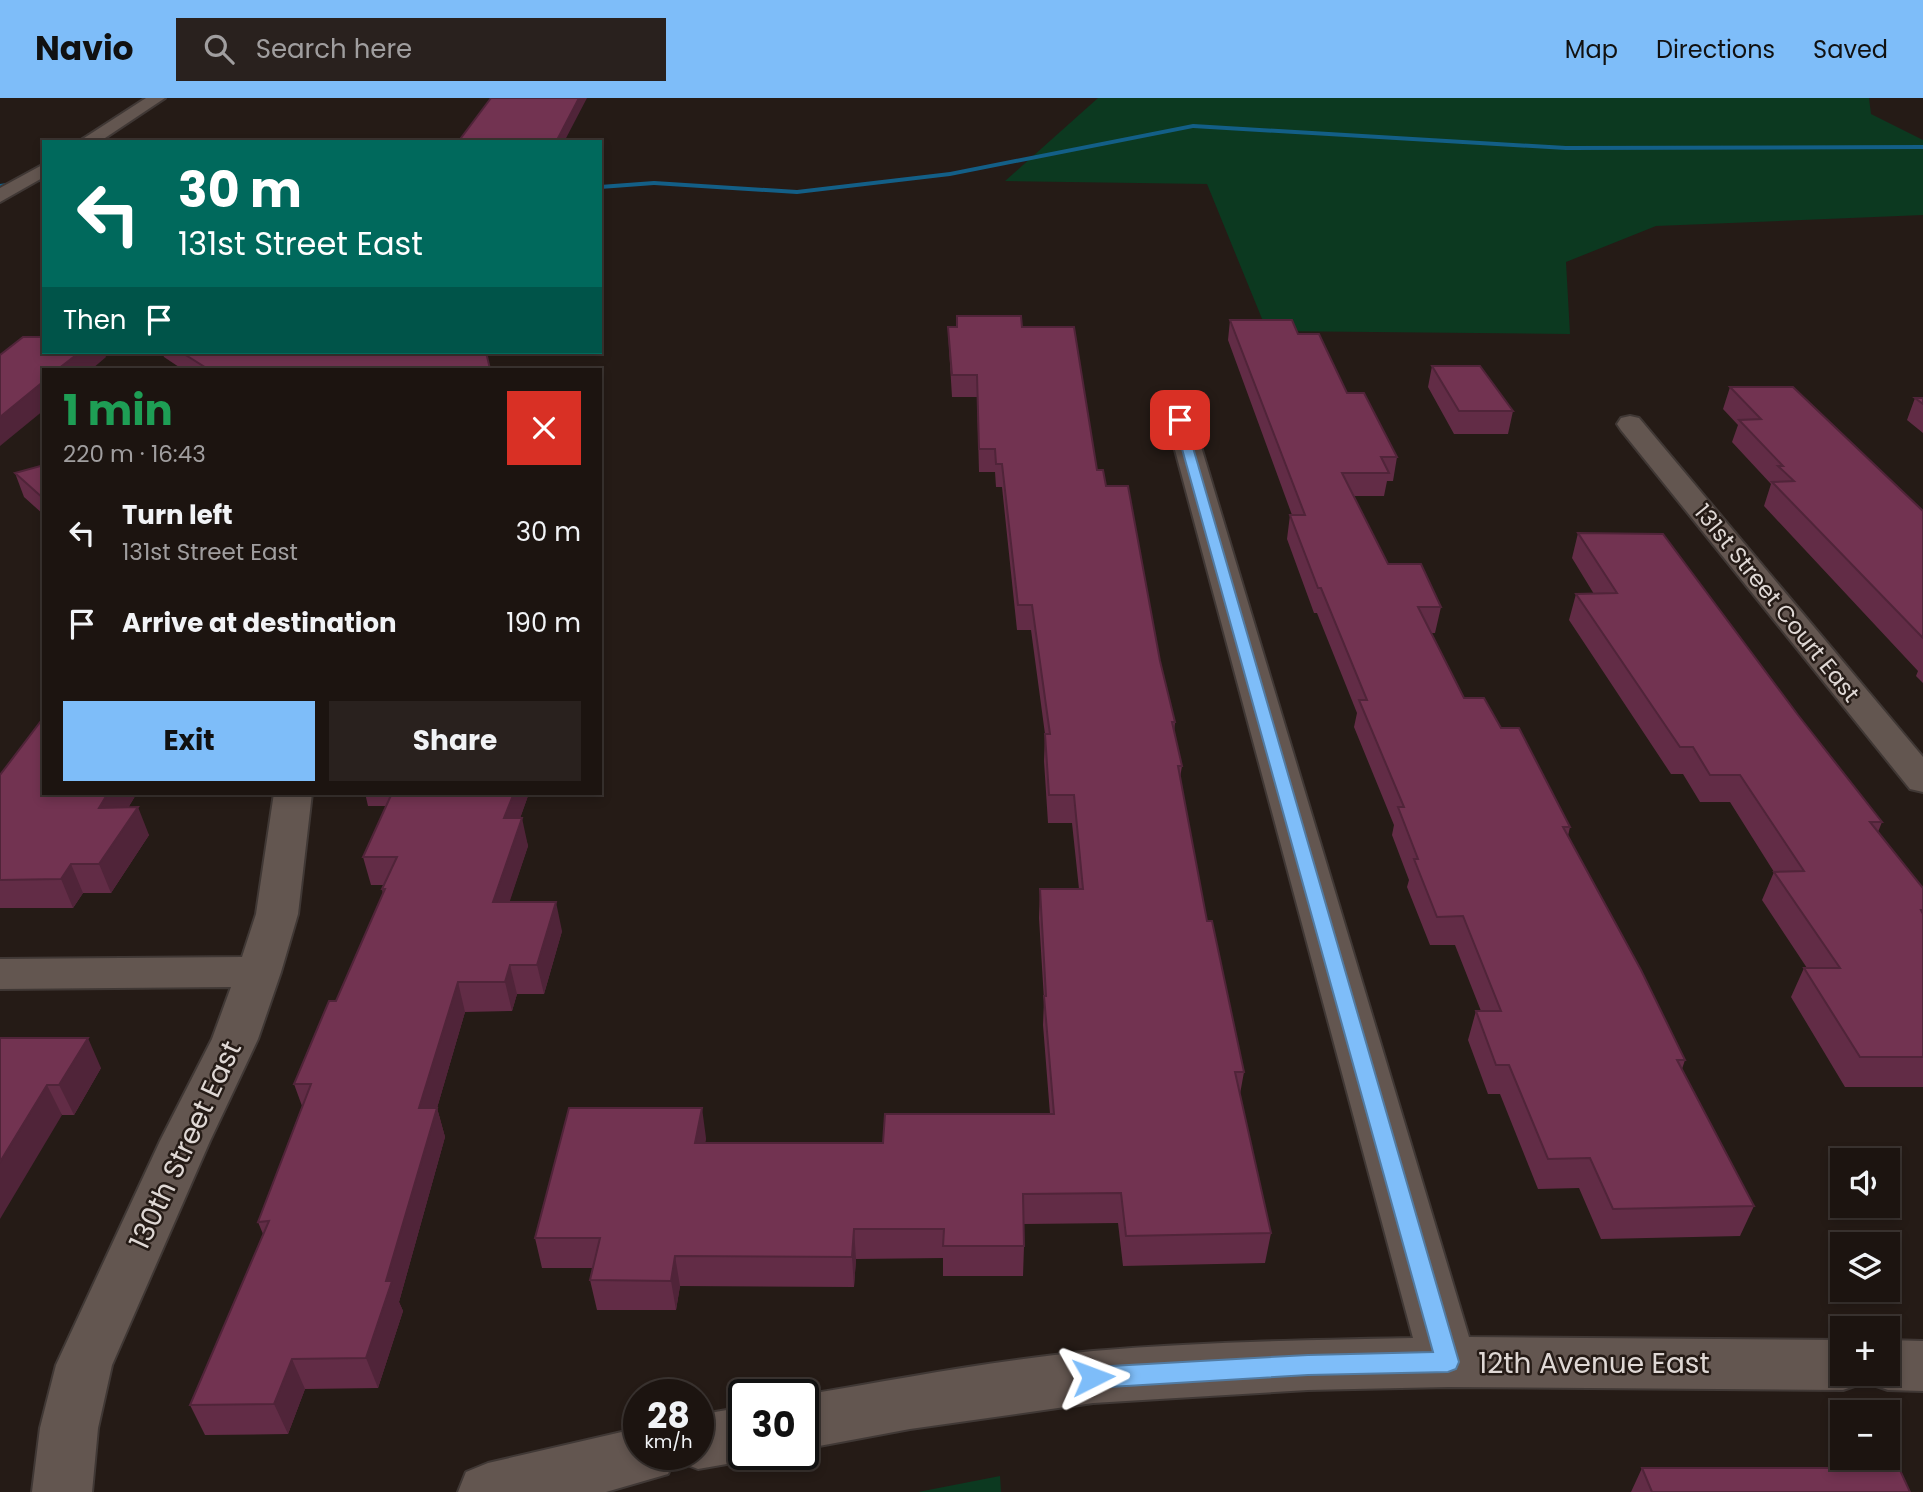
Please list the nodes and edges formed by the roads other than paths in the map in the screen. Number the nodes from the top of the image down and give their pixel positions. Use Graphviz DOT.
graph roads {
  1 [pos="157,98"];
  2 [pos="90,140"];
  3 [pos="42,170"];
  4 [pos="0,196"];
  5 [pos="1180,420"];
  6 [pos="1630,424"];
  7 [pos="1923,781"];
  8 [pos="293,795"];
  9 [pos="259,972"];
  10 [pos="0,974"];
  11 [pos="1448,1362"];
  12 [pos="1830,1365"];
  13 [pos="1900,1365"];
  14 [pos="1923,1366"];
  15 [pos="819,1419"];
  16 [pos="623,1460"];
  17 [pos="62,1492"];
  18 [pos="488,1492"];
  1 -- 2 [label="street"];
  3 -- 4 [label="street"];
  5 -- 11 [label="street"];
  6 -- 7 [label="street, 131st Street Court East"];
  8 -- 9 [label="street, 130th Street East"];
  9 -- 10 [label="street"];
  9 -- 17 [label="street, 130th Street East"];
  11 -- 12 [label="street, 12th Avenue East"];
  11 -- 15 [label="street, 12th Avenue East"];
  13 -- 14 [label="street"];
  16 -- 18 [label="street"];
}
